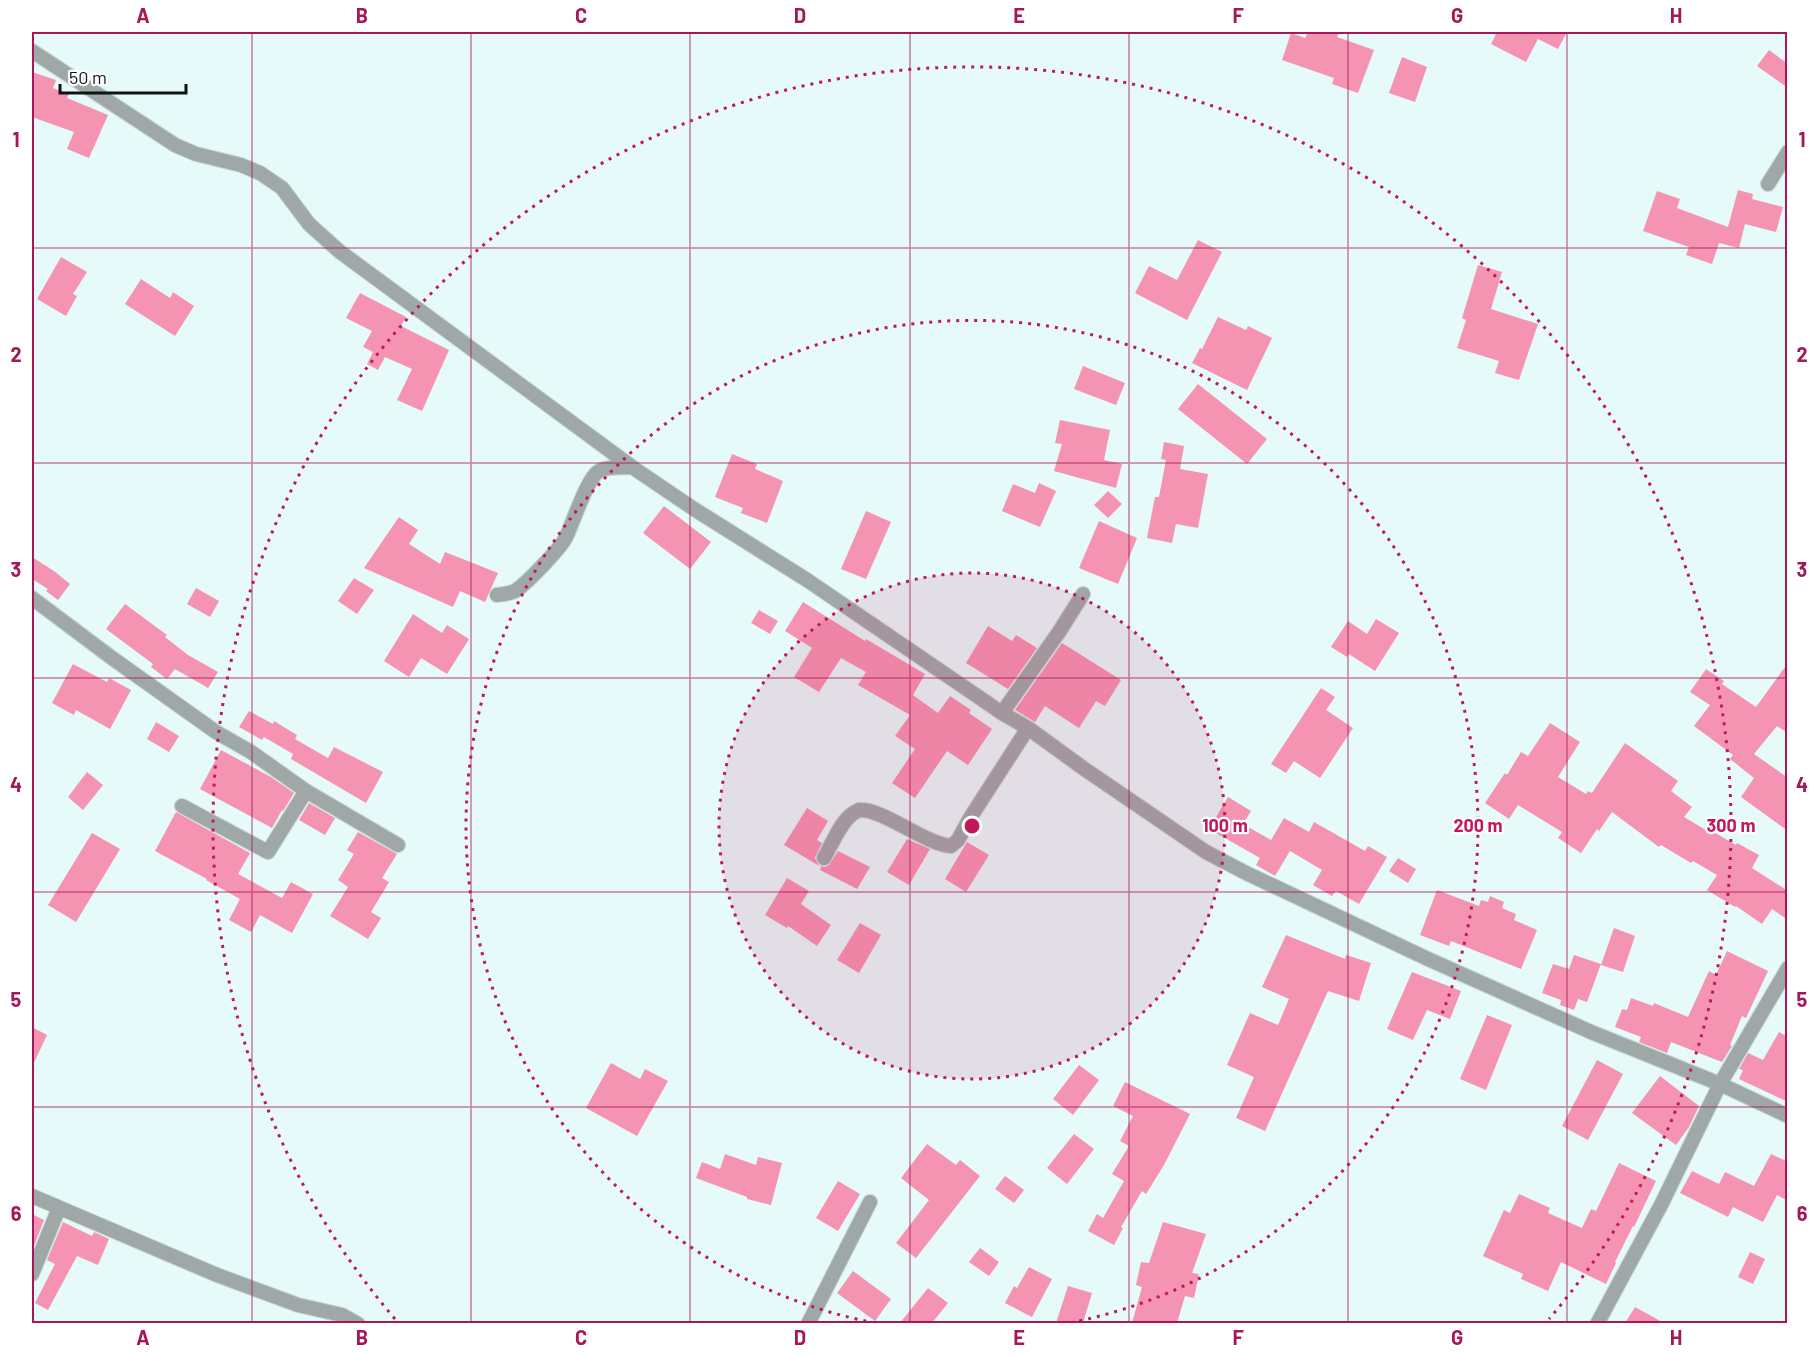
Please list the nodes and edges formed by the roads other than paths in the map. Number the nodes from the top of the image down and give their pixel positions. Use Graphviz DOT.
graph roads {
  1 [pos="32,51"];
  2 [pos="1788,152"];
  3 [pos="1768,184"];
  4 [pos="632,467"];
  5 [pos="1083,594"];
  6 [pos="497,595"];
  7 [pos="32,598"];
  8 [pos="1002,713"];
  9 [pos="1028,728"];
  10 [pos="306,791"];
  11 [pos="182,806"];
  12 [pos="398,845"];
  13 [pos="824,858"];
  14 [pos="1788,968"];
  15 [pos="1720,1084"];
  16 [pos="1788,1116"];
  17 [pos="32,1196"];
  18 [pos="870,1202"];
  19 [pos="59,1208"];
  20 [pos="32,1274"];
  21 [pos="358,1323"];
  22 [pos="808,1323"];
  23 [pos="1597,1323"];
  1 -- 4 [label="street"];
  2 -- 3 [label="street"];
  4 -- 6 [label="street"];
  4 -- 8 [label="street"];
  5 -- 8 [label="street"];
  7 -- 10 [label="street"];
  8 -- 9 [label="street"];
  9 -- 13 [label="street"];
  9 -- 15 [label="street"];
  10 -- 11 [label="street"];
  10 -- 12 [label="street"];
  14 -- 15 [label="street"];
  15 -- 16 [label="street"];
  15 -- 23 [label="street"];
  17 -- 19 [label="street"];
  18 -- 22 [label="street"];
  19 -- 20 [label="street"];
  19 -- 21 [label="street"];
}
